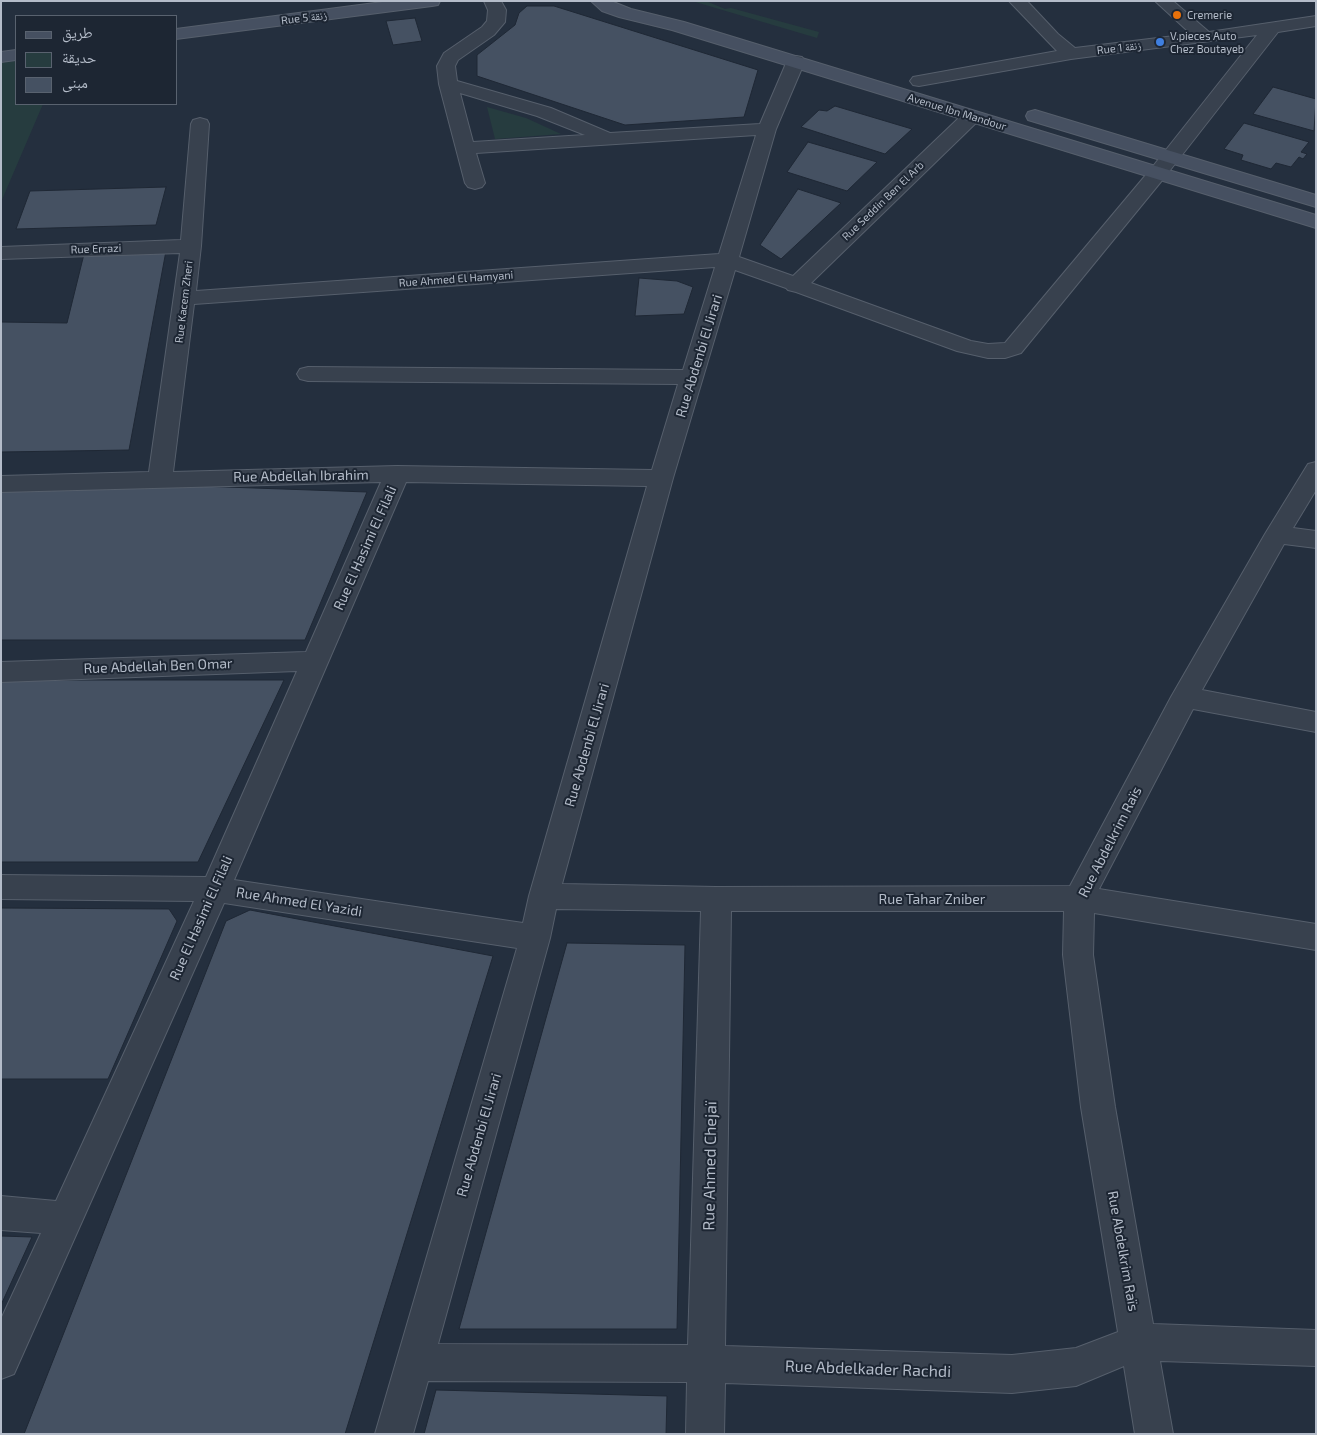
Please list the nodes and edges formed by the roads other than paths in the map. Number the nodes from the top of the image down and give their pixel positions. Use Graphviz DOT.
graph roads {
  1 [pos="432,1"];
  2 [pos="492,1"];
  3 [pos="599,1"];
  4 [pos="1017,1"];
  5 [pos="1164,1"];
  6 [pos="1316,21"];
  7 [pos="1272,28"];
  8 [pos="178,34"];
  9 [pos="1205,38"];
  10 [pos="1071,54"];
  11 [pos="15,55"];
  12 [pos="1,57"];
  13 [pos="796,62"];
  14 [pos="910,78"];
  15 [pos="448,84"];
  16 [pos="956,92"];
  17 [pos="1021,112"];
  18 [pos="971,117"];
  19 [pos="200,124"];
  20 [pos="767,129"];
  21 [pos="610,138"];
  22 [pos="466,148"];
  23 [pos="1169,157"];
  24 [pos="1157,174"];
  25 [pos="475,184"];
  26 [pos="1316,201"];
  27 [pos="1316,222"];
  28 [pos="191,246"];
  29 [pos="1,253"];
  30 [pos="728,260"];
  31 [pos="795,286"];
  32 [pos="185,298"];
  33 [pos="308,374"];
  34 [pos="692,377"];
  35 [pos="1316,470"];
  36 [pos="397,474"];
  37 [pos="661,478"];
  38 [pos="160,479"];
  39 [pos="1,484"];
  40 [pos="1277,534"];
  41 [pos="1316,540"];
  42 [pos="315,661"];
  43 [pos="1,672"];
  44 [pos="1185,697"];
  45 [pos="1316,722"];
  46 [pos="1,887"];
  47 [pos="215,890"];
  48 [pos="544,896"];
  49 [pos="1079,898"];
  50 [pos="716,899"];
  51 [pos="1316,937"];
  52 [pos="535,938"];
  53 [pos="1,1213"];
  54 [pos="65,1218"];
  55 [pos="1138,1342"];
  56 [pos="1316,1348"];
  57 [pos="1,1361"];
  58 [pos="415,1362"];
  59 [pos="706,1364"];
  60 [pos="394,1434"];
  61 [pos="705,1434"];
  62 [pos="1154,1434"];
  1 -- 8 [label="street, Rue 5 زنقة"];
  2 -- 15 [label="street"];
  3 -- 13 [label="street, Avenue Ibn Mandour"];
  4 -- 10 [label="street"];
  5 -- 9 [label="street"];
  6 -- 7 [label="street, Rue 1 زنقة"];
  7 -- 9 [label="street, Rue 1 زنقة"];
  7 -- 23 [label="street"];
  9 -- 10 [label="street, Rue 1 زنقة"];
  10 -- 14 [label="street, Rue 1 زنقة"];
  11 -- 12 [label="street"];
  13 -- 18 [label="street, Avenue Ibn Mandour"];
  13 -- 20 [label="street, Rue Abdenbi El Jirari"];
  14 -- 16 [label="street, Avenue Ibn Mandour"];
  15 -- 21 [label="street"];
  15 -- 22 [label="street"];
  17 -- 23 [label="street, Avenue Ibn Mandour"];
  18 -- 24 [label="street, Avenue Ibn Mandour"];
  18 -- 31 [label="street, Rue Seddin Ben El Arb"];
  19 -- 28 [label="street, Rue Kacem Zheri"];
  20 -- 21 [label="street"];
  20 -- 30 [label="street, Rue Abdenbi El Jirari"];
  21 -- 22 [label="street"];
  22 -- 25 [label="street"];
  23 -- 24 [label="street"];
  23 -- 26 [label="street, Avenue Ibn Mandour"];
  24 -- 27 [label="street, Avenue Ibn Mandour"];
  24 -- 31 [label="street"];
  28 -- 29 [label="street, Rue Errazi"];
  28 -- 32 [label="street, Rue Kacem Zheri"];
  30 -- 31 [label="street"];
  30 -- 32 [label="street, Rue Ahmed El Hamyani"];
  30 -- 34 [label="street, Rue Abdenbi El Jirari"];
  32 -- 38 [label="street, Rue Kacem Zheri"];
  33 -- 34 [label="street"];
  34 -- 37 [label="street, Rue Abdenbi El Jirari"];
  35 -- 40 [label="street, Rue Abdelkrim Raïs"];
  36 -- 37 [label="street, Rue Abdellah Ibrahim"];
  36 -- 38 [label="street, Rue Abdellah Ibrahim"];
  36 -- 42 [label="street, Rue El Hasimi El Filali"];
  37 -- 48 [label="street, Rue Abdenbi El Jirari"];
  38 -- 39 [label="street, Rue Abdellah Ibrahim"];
  40 -- 41 [label="street"];
  40 -- 44 [label="street, Rue Abdelkrim Raïs"];
  42 -- 43 [label="street, Rue Abdellah Ben Omar"];
  42 -- 47 [label="street, Rue El Hasimi El Filali"];
  44 -- 45 [label="street"];
  44 -- 49 [label="street, Rue Abdelkrim Raïs"];
  46 -- 47 [label="street, Rue Ahmed El Yazidi"];
  47 -- 52 [label="street, Rue Ahmed El Yazidi"];
  47 -- 54 [label="street, Rue El Hasimi El Filali"];
  48 -- 50 [label="street, Rue Tahar Zniber"];
  48 -- 52 [label="street, Rue Abdenbi El Jirari"];
  49 -- 50 [label="street, Rue Tahar Zniber"];
  49 -- 51 [label="street, Rue Tahar Zniber"];
  49 -- 55 [label="street, Rue Abdelkrim Raïs"];
  50 -- 59 [label="street, Rue Ahmed Chejaï"];
  52 -- 58 [label="street, Rue Abdenbi El Jirari"];
  53 -- 54 [label="street"];
  54 -- 57 [label="street, Rue El Hasimi El Filali"];
  55 -- 56 [label="street, Rue Abdelkader Rachdi"];
  55 -- 59 [label="street, Rue Abdelkader Rachdi"];
  55 -- 62 [label="street, Rue Abdelkrim Raïs"];
  58 -- 59 [label="street, Rue Abdelkader Rachdi"];
  58 -- 60 [label="street, Rue Abdenbi El Jirari"];
  59 -- 61 [label="street, Rue Ahmed Chejaï"];
}
